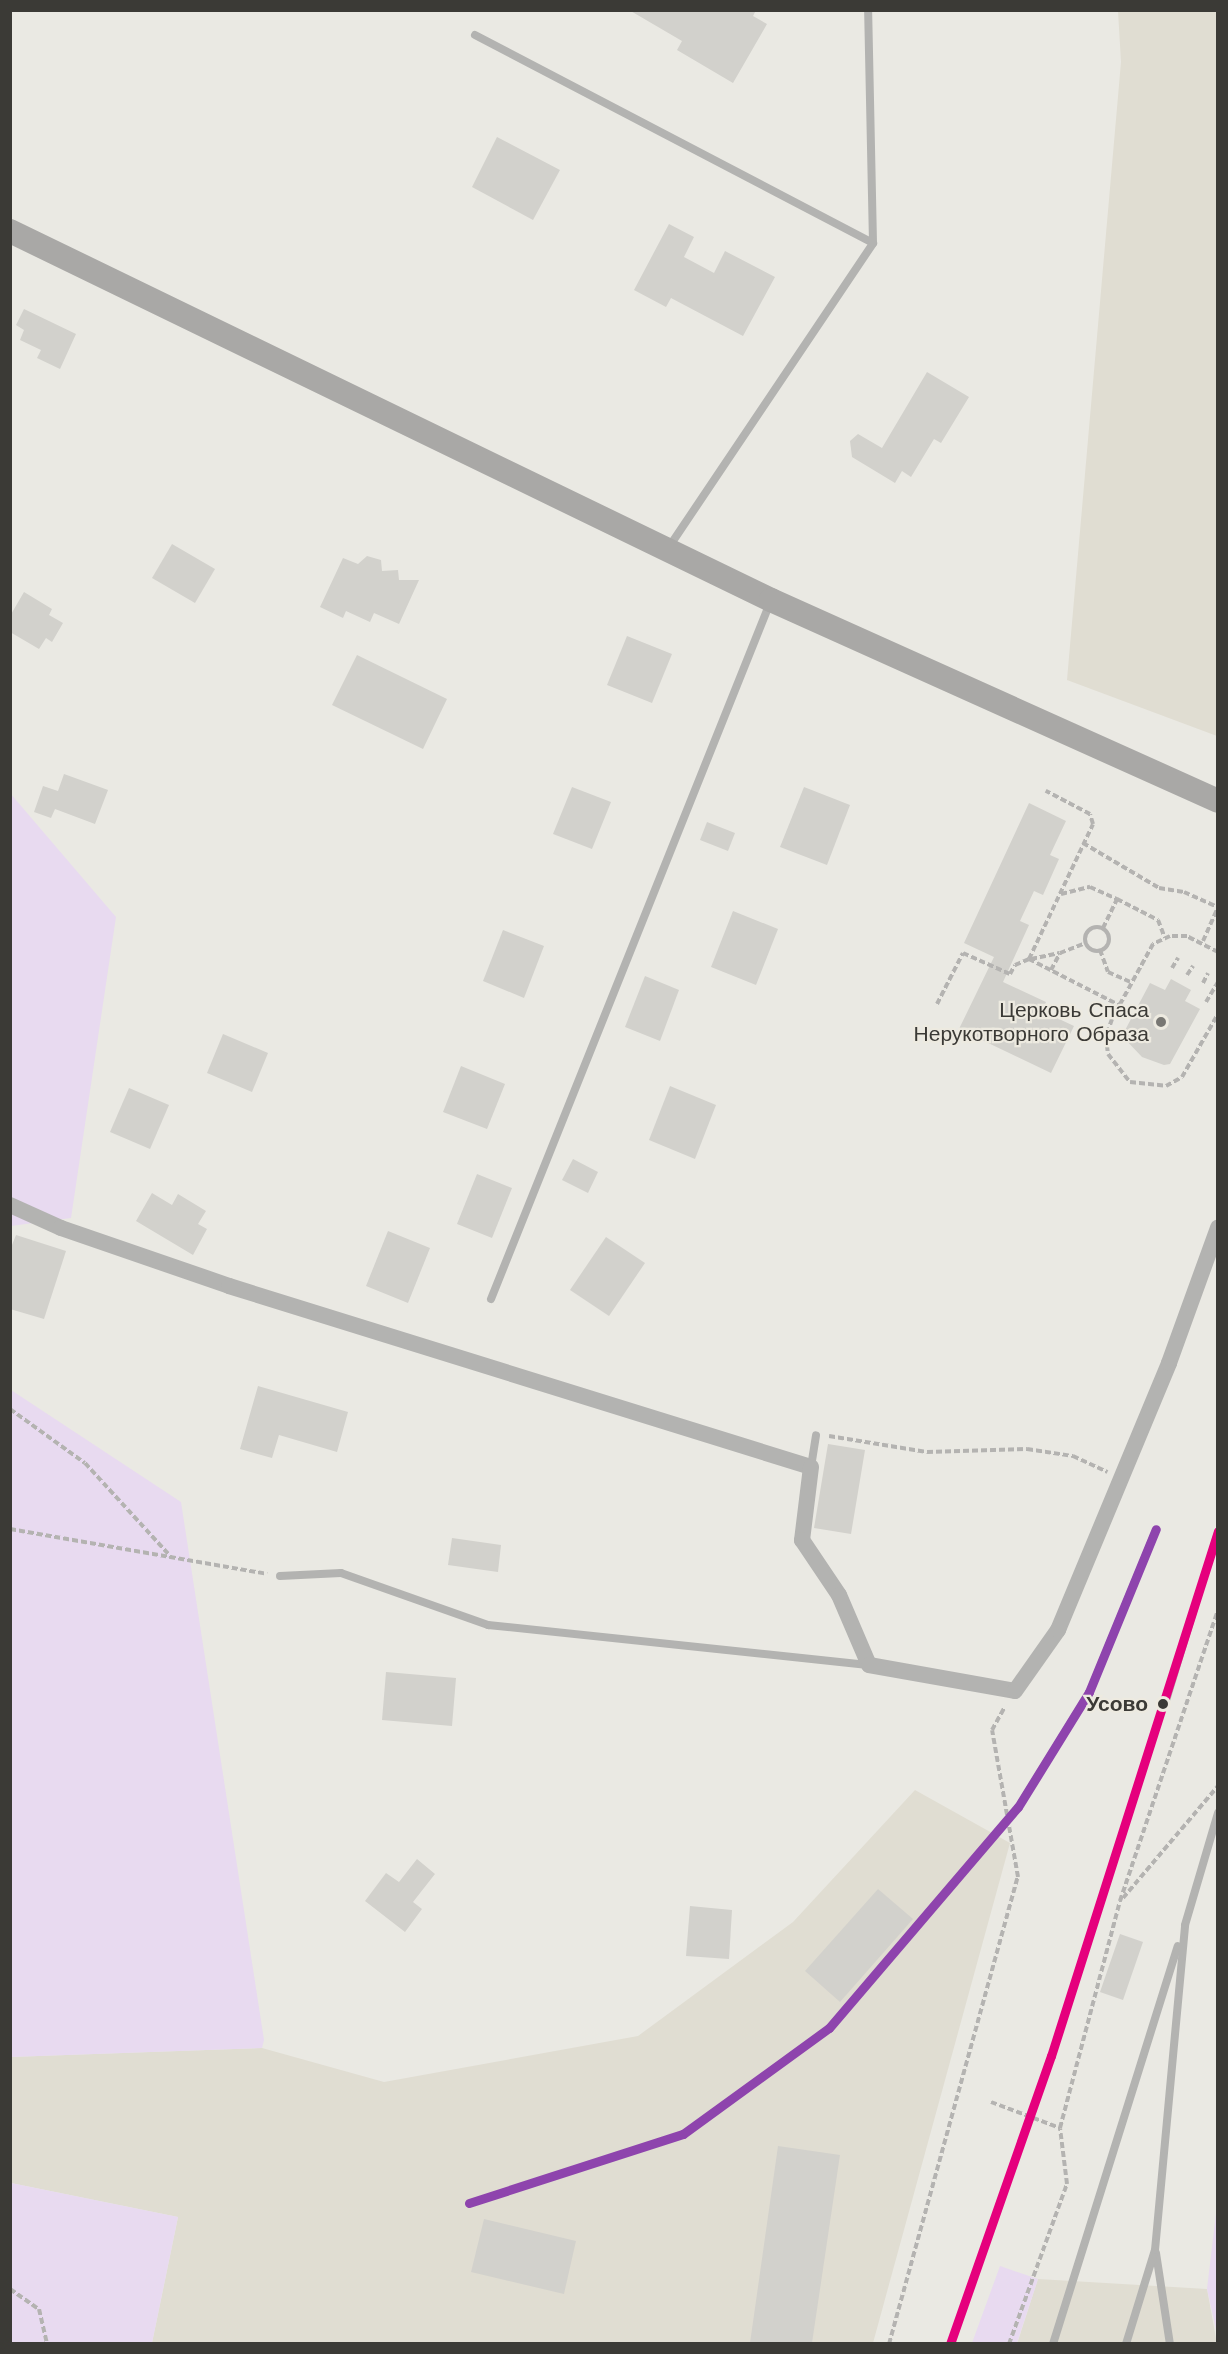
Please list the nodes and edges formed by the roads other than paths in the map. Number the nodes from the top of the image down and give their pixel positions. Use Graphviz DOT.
graph roads {
  1 [pos="868,10"];
  2 [pos="475,35"];
  3 [pos="10,231"];
  4 [pos="873,243"];
  5 [pos="667,550"];
  6 [pos="771,600"];
  7 [pos="1218,801"];
  8 [pos="10,1205"];
  9 [pos="1218,1228"];
  10 [pos="491,1299"];
  11 [pos="816,1435"];
  12 [pos="811,1467"];
  13 [pos="280,1576"];
  14 [pos="869,1665"];
  15 [pos="1218,1813"];
  16 [pos="1185,1925"];
  17 [pos="1155,2250"];
  18 [pos="1053,2343"];
  19 [pos="1126,2343"];
  20 [pos="1170,2343"];
  1 -- 4 [label="lane"];
  2 -- 4 [label="lane"];
  3 -- 5 [label="street"];
  4 -- 5 [label="lane"];
  5 -- 6 [label="street"];
  6 -- 7 [label="street"];
  6 -- 10 [label="lane"];
  8 -- 12 [label="street"];
  9 -- 14 [label="street"];
  11 -- 12 [label="lane"];
  12 -- 14 [label="street"];
  13 -- 14 [label="lane"];
  15 -- 16 [label="lane"];
  16 -- 17 [label="lane"];
  16 -- 18 [label="lane"];
  17 -- 19 [label="lane"];
  17 -- 20 [label="lane"];
}
